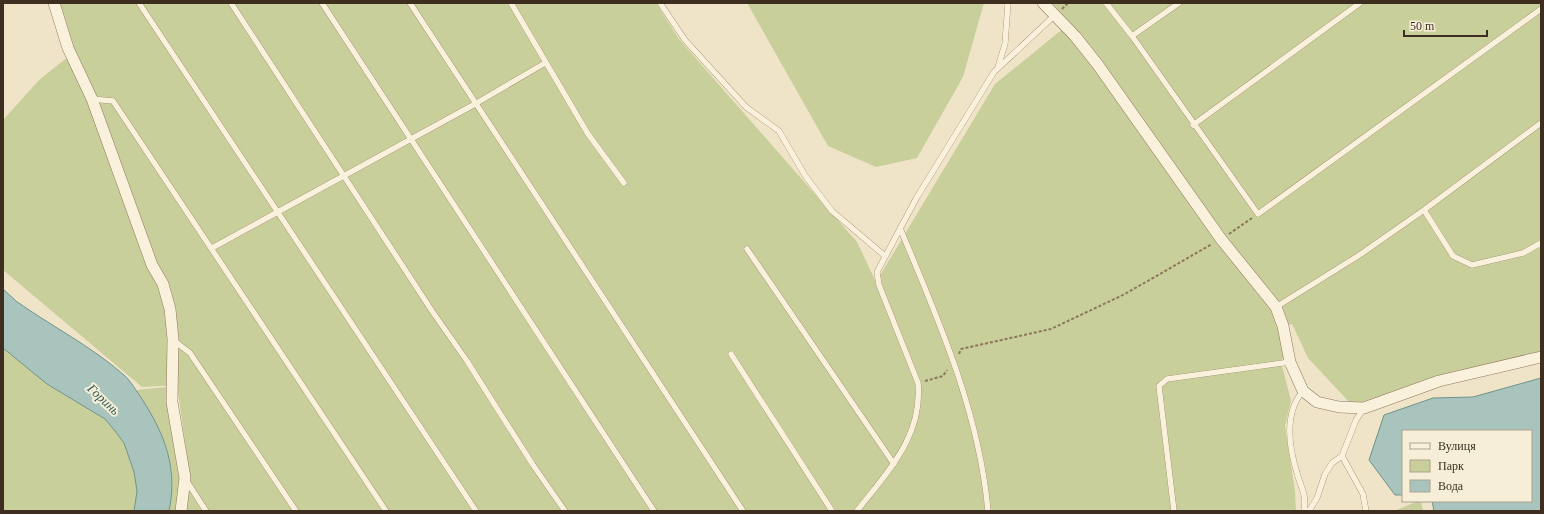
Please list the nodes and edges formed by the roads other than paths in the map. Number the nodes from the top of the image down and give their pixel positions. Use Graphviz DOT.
graph roads {
  1 [pos="54,3"];
  2 [pos="138,3"];
  3 [pos="231,3"];
  4 [pos="322,3"];
  5 [pos="410,3"];
  6 [pos="511,3"];
  7 [pos="660,3"];
  8 [pos="1008,3"];
  9 [pos="1043,3"];
  10 [pos="1106,3"];
  11 [pos="1179,3"];
  12 [pos="1360,3"];
  13 [pos="1541,10"];
  14 [pos="1055,14"];
  15 [pos="1132,36"];
  16 [pos="545,63"];
  17 [pos="998,68"];
  18 [pos="92,99"];
  19 [pos="475,104"];
  20 [pos="1541,123"];
  21 [pos="1193,125"];
  22 [pos="410,139"];
  23 [pos="344,176"];
  24 [pos="624,183"];
  25 [pos="1424,210"];
  26 [pos="278,211"];
  27 [pos="900,228"];
  28 [pos="1541,243"];
  29 [pos="212,248"];
  30 [pos="747,249"];
  31 [pos="885,256"];
  32 [pos="1276,307"];
  33 [pos="173,340"];
  34 [pos="731,354"];
  35 [pos="1541,357"];
  36 [pos="1290,362"];
  37 [pos="1303,391"];
  38 [pos="1364,408"];
  39 [pos="1342,456"];
  40 [pos="894,464"];
  41 [pos="185,478"];
  42 [pos="181,511"];
  43 [pos="206,511"];
  44 [pos="296,511"];
  45 [pos="386,511"];
  46 [pos="476,511"];
  47 [pos="565,511"];
  48 [pos="654,511"];
  49 [pos="743,511"];
  50 [pos="832,511"];
  51 [pos="857,511"];
  52 [pos="988,511"];
  53 [pos="1174,511"];
  54 [pos="1304,511"];
  55 [pos="1309,511"];
  56 [pos="1366,511"];
  1 -- 18 [label="street"];
  2 -- 26 [label="lane"];
  3 -- 23 [label="lane"];
  4 -- 22 [label="lane"];
  5 -- 19 [label="lane"];
  6 -- 16 [label="lane"];
  7 -- 31 [label="lane"];
  8 -- 17 [label="lane"];
  9 -- 14 [label="street"];
  10 -- 15 [label="lane"];
  11 -- 15 [label="lane"];
  12 -- 21 [label="lane"];
  13 -- 21 [label="lane"];
  14 -- 17 [label="lane"];
  14 -- 32 [label="street"];
  15 -- 21 [label="lane"];
  16 -- 19 [label="lane"];
  16 -- 24 [label="lane"];
  17 -- 27 [label="lane"];
  18 -- 29 [label="lane"];
  18 -- 33 [label="street"];
  19 -- 22 [label="lane"];
  19 -- 49 [label="lane"];
  20 -- 25 [label="lane"];
  22 -- 23 [label="lane"];
  22 -- 48 [label="lane"];
  23 -- 26 [label="lane"];
  23 -- 47 [label="lane"];
  25 -- 28 [label="lane"];
  25 -- 32 [label="lane"];
  26 -- 29 [label="lane"];
  26 -- 46 [label="lane"];
  27 -- 31 [label="lane"];
  27 -- 52 [label="lane"];
  29 -- 45 [label="lane"];
  30 -- 40 [label="lane"];
  31 -- 40 [label="lane"];
  32 -- 36 [label="street"];
  33 -- 41 [label="street"];
  33 -- 44 [label="lane"];
  34 -- 50 [label="lane"];
  35 -- 38 [label="street"];
  36 -- 37 [label="street"];
  36 -- 53 [label="lane"];
  37 -- 38 [label="street"];
  37 -- 54 [label="lane"];
  38 -- 39 [label="lane"];
  39 -- 55 [label="lane"];
  39 -- 56 [label="lane"];
  40 -- 51 [label="lane"];
  41 -- 42 [label="street"];
  41 -- 43 [label="lane"];
}
